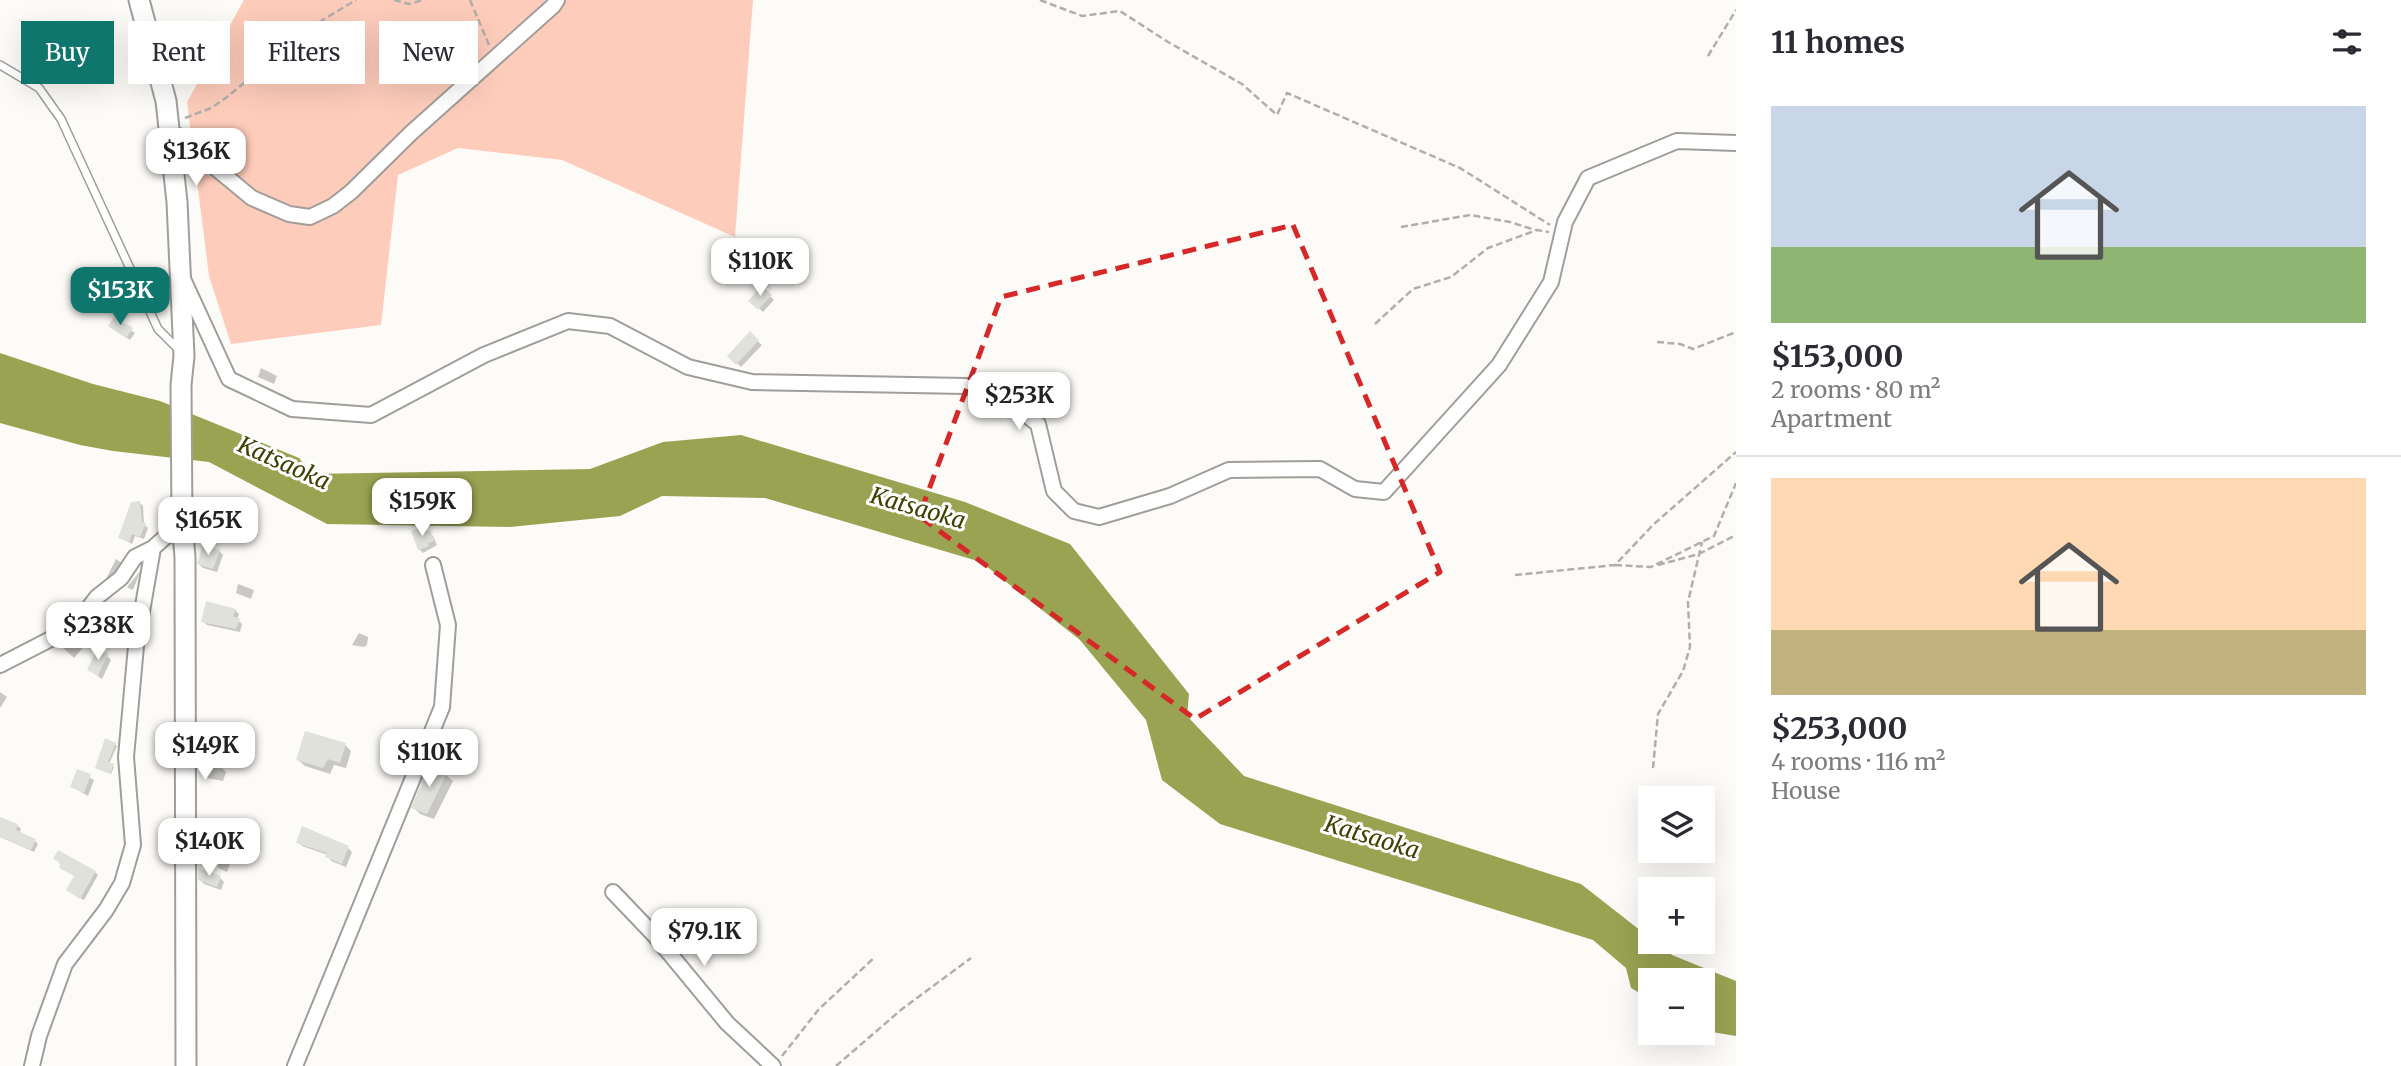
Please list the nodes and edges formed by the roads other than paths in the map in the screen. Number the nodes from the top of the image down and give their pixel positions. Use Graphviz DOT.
graph roads {
  1 [pos="139,0"];
  2 [pos="557,0"];
  3 [pos="0,65"];
  4 [pos="169,125"];
  5 [pos="1736,143"];
  6 [pos="180,271"];
  7 [pos="184,356"];
  8 [pos="182,522"];
  9 [pos="153,548"];
  10 [pos="433,565"];
  11 [pos="0,665"];
  12 [pos="613,891"];
  13 [pos="777,1061"];
  14 [pos="32,1066"];
  15 [pos="186,1066"];
  16 [pos="295,1066"];
  1 -- 4 [label="main road"];
  2 -- 4 [label="street"];
  3 -- 7 [label="lane"];
  4 -- 6 [label="main road"];
  5 -- 6 [label="street"];
  6 -- 7 [label="main road"];
  7 -- 8 [label="main road"];
  8 -- 9 [label="street"];
  8 -- 15 [label="main road"];
  9 -- 11 [label="street"];
  9 -- 14 [label="street"];
  10 -- 16 [label="street"];
  12 -- 13 [label="street"];
}
